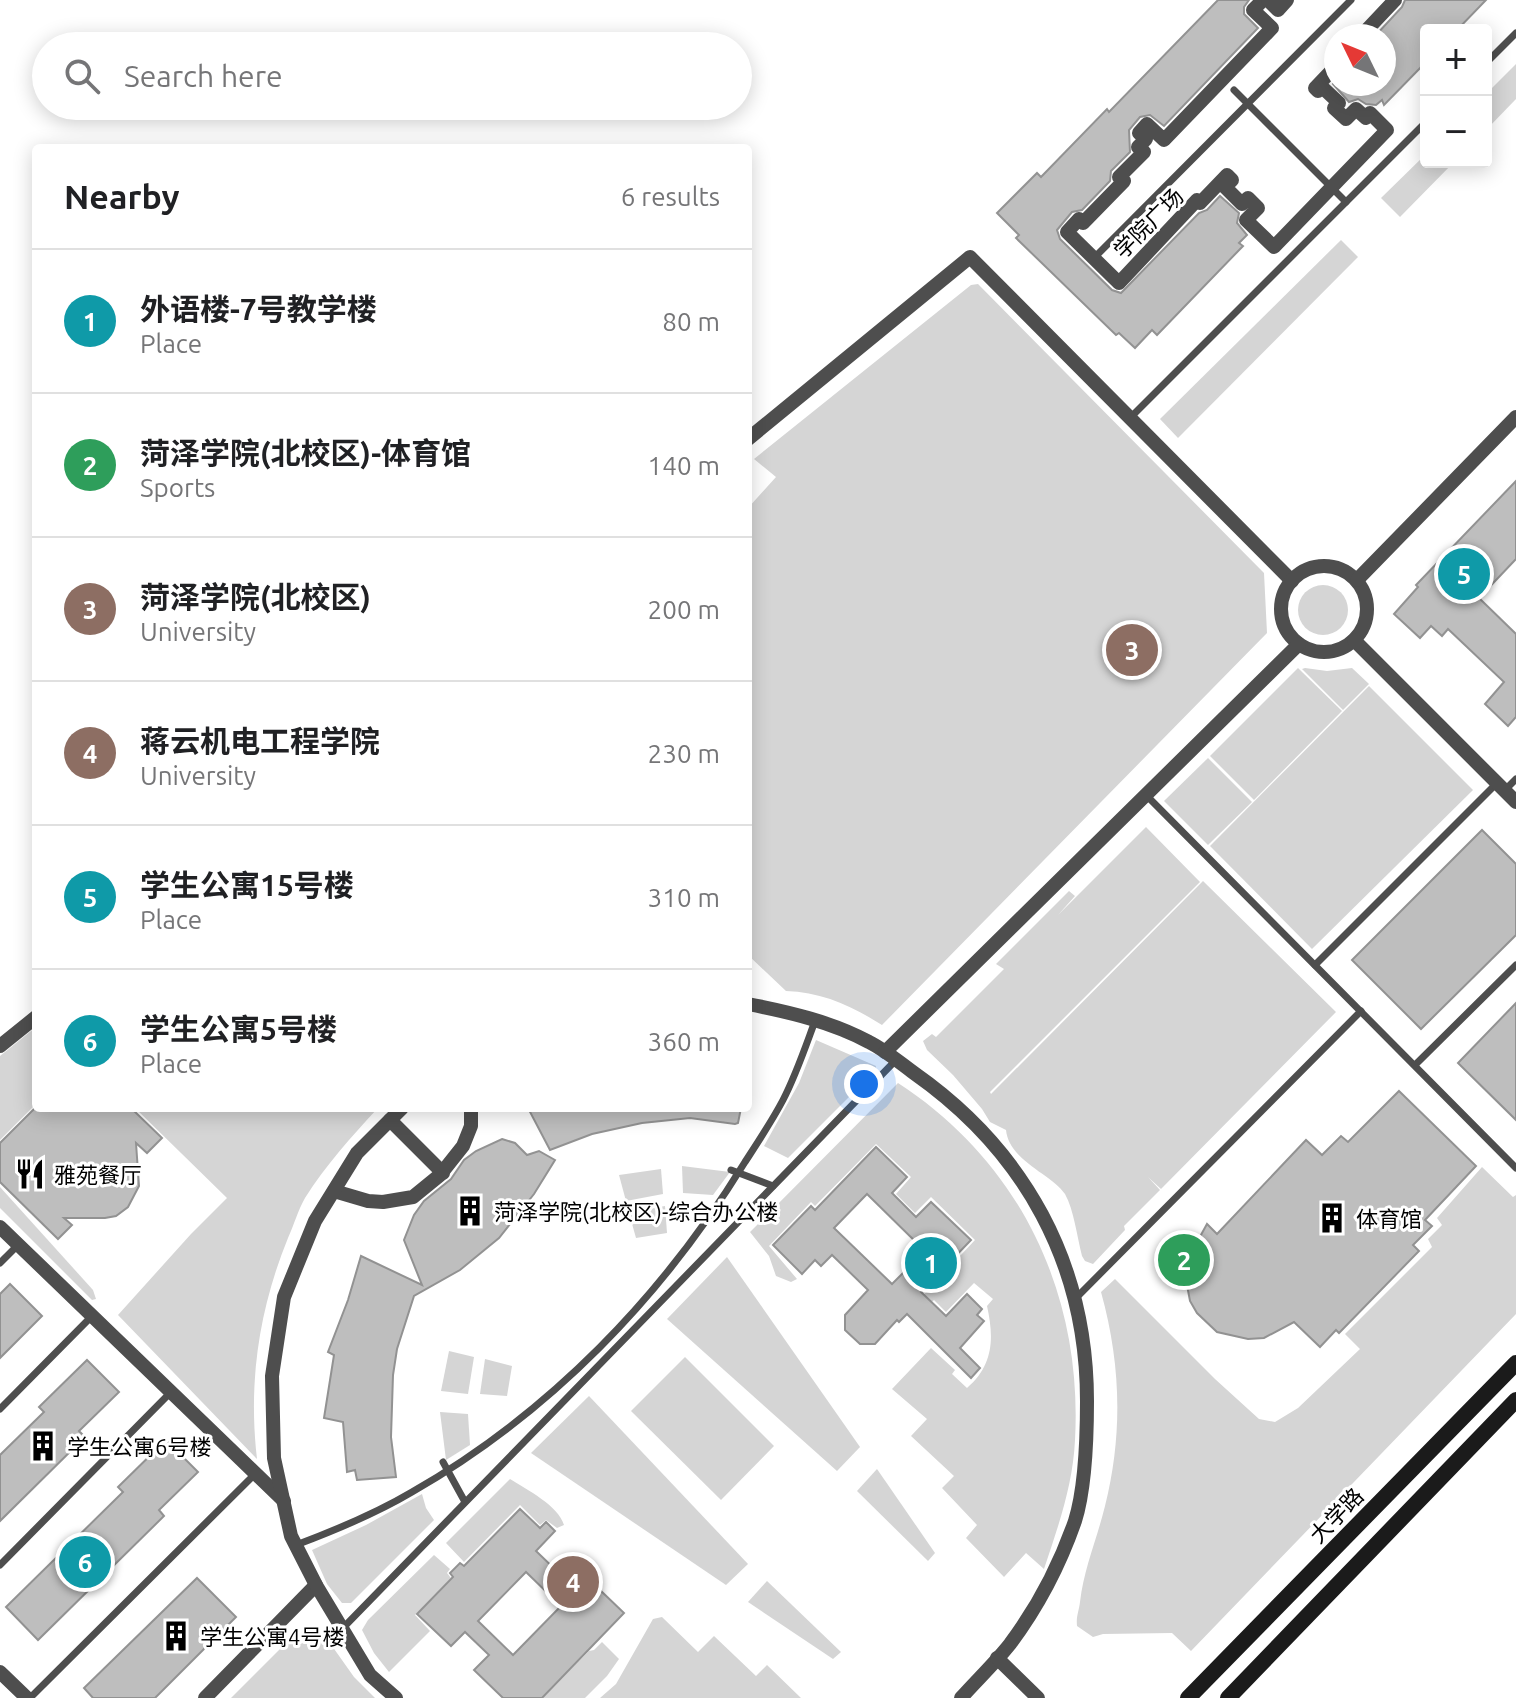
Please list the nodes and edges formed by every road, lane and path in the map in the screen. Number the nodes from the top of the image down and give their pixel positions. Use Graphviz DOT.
graph roads {
  1 [pos="1266,0"];
  2 [pos="1288,0"];
  3 [pos="1298,0"];
  4 [pos="1351,0"];
  5 [pos="1395,0"];
  6 [pos="1372,24"];
  7 [pos="1516,33"];
  8 [pos="1492,57"];
  9 [pos="1324,79"];
  10 [pos="1324,89"];
  11 [pos="1234,90"];
  12 [pos="1332,96"];
  13 [pos="1247,104"];
  14 [pos="1420,128"];
  15 [pos="1331,187"];
  16 [pos="1346,202"];
  17 [pos="1094,258"];
  18 [pos="1516,417"];
  19 [pos="1130,418"];
  20 [pos="752,436"];
  21 [pos="1357,580"];
  22 [pos="1292,581"];
  23 [pos="1354,640"];
  24 [pos="1299,644"];
  25 [pos="1516,779"];
  26 [pos="1500,787"];
  27 [pos="1146,795"];
  28 [pos="1516,802"];
  29 [pos="1315,965"];
  30 [pos="1516,965"];
  31 [pos="752,1005"];
  32 [pos="1361,1011"];
  33 [pos="32,1020"];
  34 [pos="815,1021"];
  35 [pos="0,1046"];
  36 [pos="890,1056"];
  37 [pos="1415,1065"];
  38 [pos="398,1112"];
  39 [pos="471,1112"];
  40 [pos="390,1120"];
  41 [pos="1516,1168"];
  42 [pos="735,1171"];
  43 [pos="443,1173"];
  44 [pos="773,1186"];
  45 [pos="334,1191"];
  46 [pos="0,1227"];
  47 [pos="18,1245"];
  48 [pos="0,1263"];
  49 [pos="1075,1299"];
  50 [pos="92,1316"];
  51 [pos="1516,1363"];
  52 [pos="171,1392"];
  53 [pos="1516,1400"];
  54 [pos="0,1409"];
  55 [pos="445,1466"];
  56 [pos="255,1474"];
  57 [pos="284,1501"];
  58 [pos="465,1502"];
  59 [pos="296,1545"];
  60 [pos="0,1565"];
  61 [pos="316,1585"];
  62 [pos="342,1629"];
  63 [pos="997,1658"];
  64 [pos="0,1672"];
  65 [pos="28,1698"];
  66 [pos="205,1698"];
  67 [pos="396,1698"];
  68 [pos="961,1698"];
  69 [pos="1038,1698"];
  70 [pos="1188,1698"];
  71 [pos="1228,1698"];
  1 -- 2 [label="street, 学院广场"];
  1 -- 17 [label="street, 学院广场"];
  2 -- 3 [label="street, 学院广场"];
  4 -- 13 [label="lane"];
  5 -- 6 [label="street"];
  7 -- 8 [label="lane"];
  9 -- 10 [label="street, 学院广场"];
  11 -- 13 [label="lane"];
  12 -- 15 [label="street, 学院广场"];
  13 -- 15 [label="lane"];
  13 -- 17 [label="lane"];
  14 -- 16 [label="lane"];
  15 -- 16 [label="lane"];
  15 -- 17 [label="street, 学院广场"];
  16 -- 19 [label="lane"];
  18 -- 21 [label="street"];
  19 -- 20 [label="street"];
  19 -- 22 [label="street"];
  21 -- 22 [label="street"];
  21 -- 23 [label="street"];
  22 -- 24 [label="street"];
  23 -- 24 [label="street"];
  23 -- 26 [label="street"];
  24 -- 27 [label="street"];
  25 -- 26 [label="lane"];
  26 -- 28 [label="street"];
  26 -- 29 [label="lane"];
  27 -- 29 [label="lane"];
  27 -- 36 [label="street"];
  29 -- 32 [label="lane"];
  30 -- 37 [label="lane"];
  31 -- 34 [label="street"];
  32 -- 37 [label="lane"];
  32 -- 49 [label="lane"];
  33 -- 35 [label="street"];
  34 -- 36 [label="street"];
  34 -- 42 [label="lane"];
  36 -- 44 [label="lane"];
  36 -- 49 [label="street"];
  37 -- 41 [label="lane"];
  38 -- 40 [label="street"];
  39 -- 43 [label="street"];
  40 -- 43 [label="street"];
  40 -- 45 [label="street"];
  42 -- 44 [label="lane"];
  42 -- 55 [label="lane"];
  43 -- 45 [label="street"];
  44 -- 58 [label="lane"];
  45 -- 57 [label="street"];
  46 -- 47 [label="street"];
  47 -- 48 [label="lane"];
  47 -- 50 [label="street"];
  49 -- 63 [label="street"];
  50 -- 52 [label="street"];
  50 -- 54 [label="lane"];
  51 -- 70 [label="main road, 大学路"];
  52 -- 56 [label="street"];
  52 -- 60 [label="lane"];
  53 -- 71 [label="main road"];
  55 -- 58 [label="lane"];
  55 -- 59 [label="lane"];
  56 -- 57 [label="street"];
  56 -- 65 [label="lane"];
  57 -- 59 [label="street"];
  58 -- 62 [label="lane"];
  59 -- 61 [label="street"];
  61 -- 62 [label="street"];
  61 -- 66 [label="street"];
  62 -- 67 [label="street"];
  63 -- 68 [label="street"];
  63 -- 69 [label="street"];
  64 -- 65 [label="street"];
}
